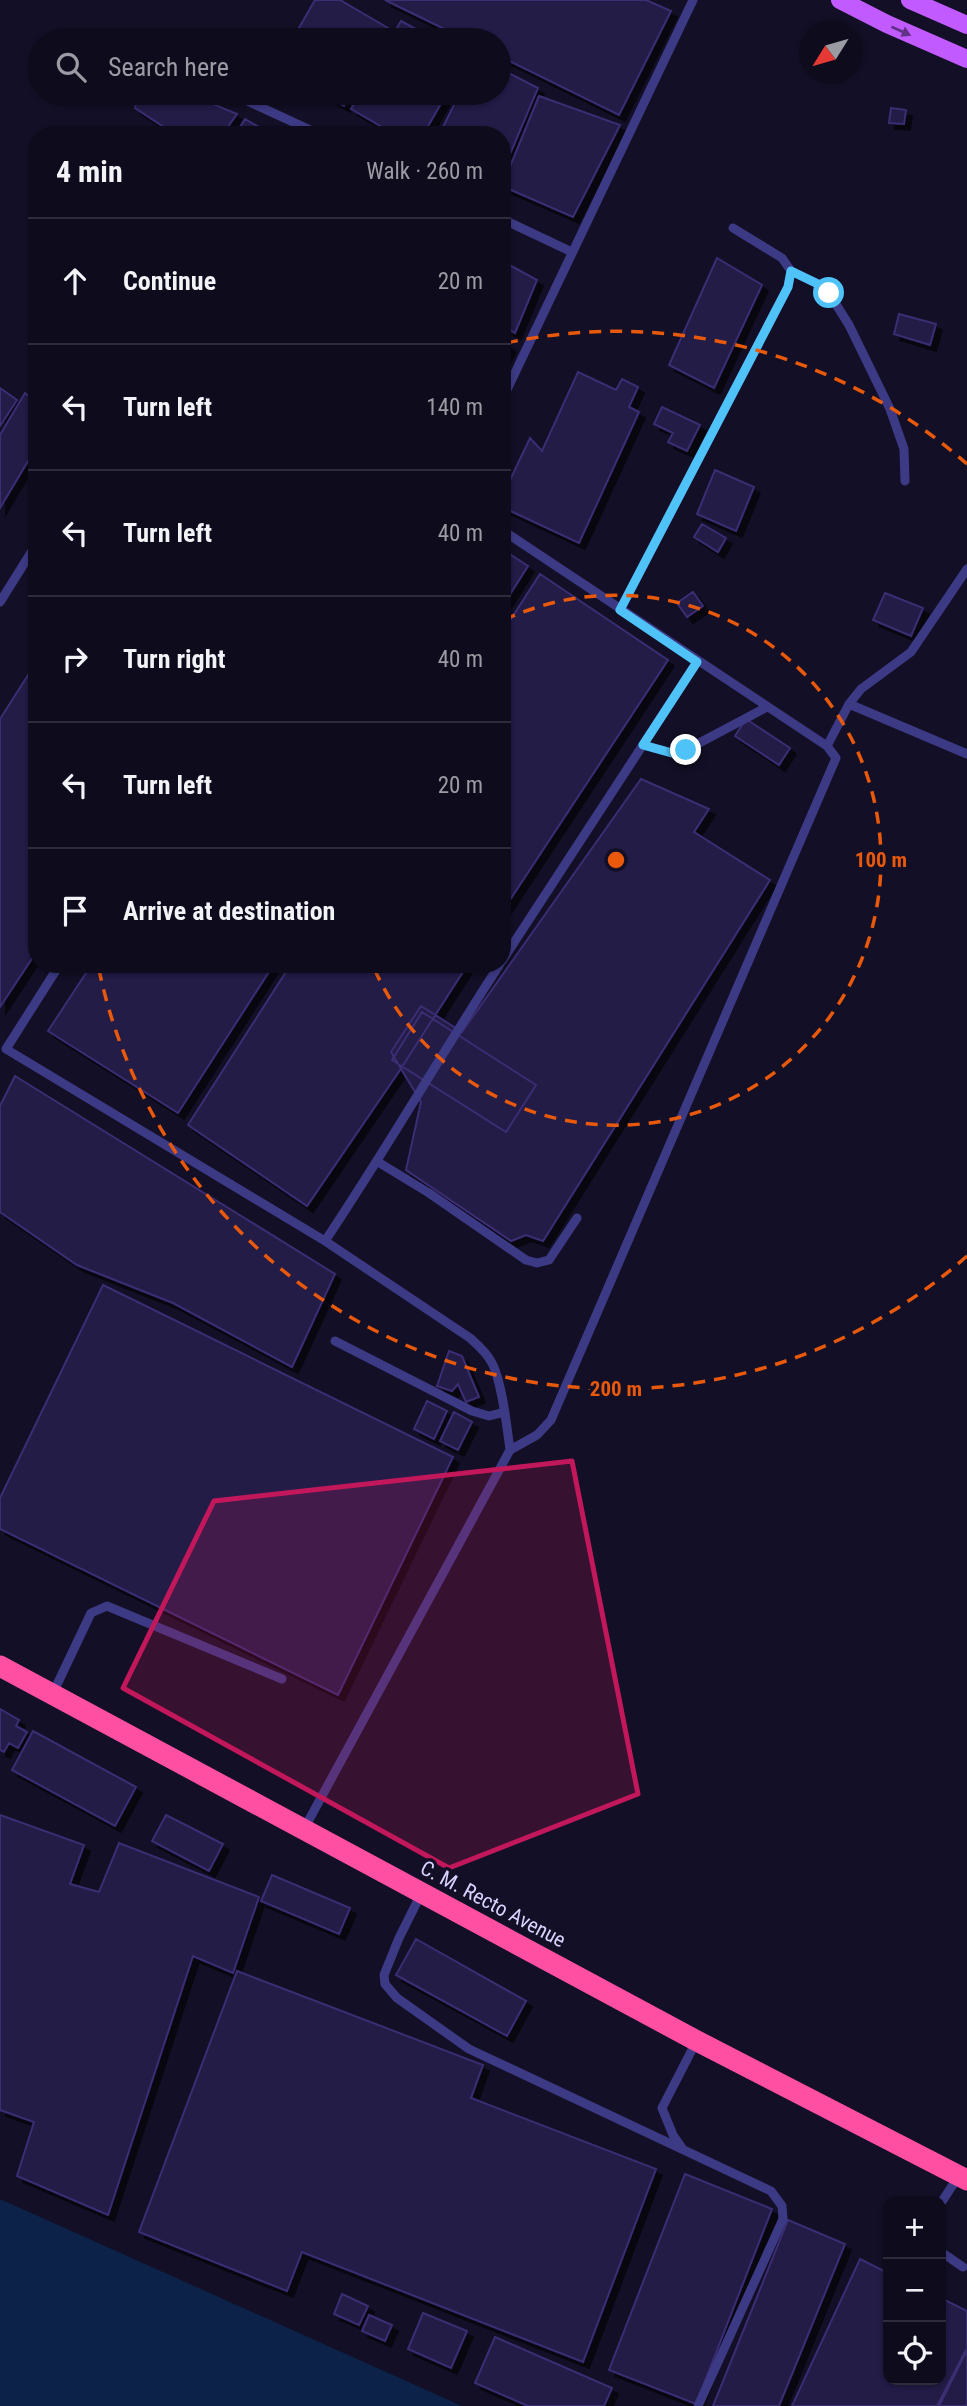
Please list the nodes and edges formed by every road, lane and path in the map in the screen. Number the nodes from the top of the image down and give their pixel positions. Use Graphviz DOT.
graph roads {
  1 [pos="693,0"];
  2 [pos="840,0"];
  3 [pos="910,0"];
  4 [pos="967,25"];
  5 [pos="967,59"];
  6 [pos="256,105"];
  7 [pos="302,126"];
  8 [pos="511,223"];
  9 [pos="733,228"];
  10 [pos="572,252"];
  11 [pos="791,271"];
  12 [pos="511,381"];
  13 [pos="905,481"];
  14 [pos="511,536"];
  15 [pos="28,557"];
  16 [pos="967,569"];
  17 [pos="0,602"];
  18 [pos="620,610"];
  19 [pos="697,662"];
  20 [pos="849,704"];
  21 [pos="767,707"];
  22 [pos="643,745"];
  23 [pos="827,747"];
  24 [pos="967,754"];
  25 [pos="511,948"];
  26 [pos="54,973"];
  27 [pos="495,973"];
  28 [pos="3,1053"];
  29 [pos="378,1162"];
  30 [pos="577,1218"];
  31 [pos="325,1241"];
  32 [pos="335,1341"];
  33 [pos="505,1412"];
  34 [pos="510,1450"];
  35 [pos="0,1666"];
  36 [pos="282,1679"];
  37 [pos="53,1694"];
  38 [pos="304,1829"];
  39 [pos="421,1894"];
  40 [pos="696,2041"];
  41 [pos="684,2151"];
  42 [pos="963,2178"];
  43 [pos="946,2197"];
  44 [pos="946,2255"];
  45 [pos="963,2267"];
  46 [pos="698,2406"];
  1 -- 10 [label="lane"];
  2 -- 5 [label="main road, one-way"];
  3 -- 4 [label="main road"];
  6 -- 7 [label="lane"];
  8 -- 10 [label="lane"];
  9 -- 11 [label="lane"];
  10 -- 12 [label="lane"];
  11 -- 13 [label="lane"];
  11 -- 18 [label="lane"];
  14 -- 18 [label="lane"];
  15 -- 17 [label="lane"];
  16 -- 20 [label="lane"];
  18 -- 19 [label="lane"];
  19 -- 21 [label="lane"];
  19 -- 22 [label="lane"];
  20 -- 23 [label="lane"];
  20 -- 24 [label="lane"];
  21 -- 22 [label="lane"];
  21 -- 23 [label="lane"];
  22 -- 25 [label="lane"];
  23 -- 34 [label="lane"];
  26 -- 28 [label="lane"];
  27 -- 29 [label="lane"];
  28 -- 31 [label="lane"];
  29 -- 30 [label="lane"];
  29 -- 31 [label="lane"];
  31 -- 33 [label="lane"];
  32 -- 33 [label="lane"];
  33 -- 34 [label="lane"];
  34 -- 38 [label="lane"];
  35 -- 37 [label="highway, C. M. Recto Avenue"];
  36 -- 37 [label="lane"];
  37 -- 38 [label="highway, C. M. Recto Avenue"];
  38 -- 39 [label="highway, C. M. Recto Avenue"];
  39 -- 40 [label="highway, C. M. Recto Avenue"];
  39 -- 41 [label="lane"];
  40 -- 41 [label="lane"];
  40 -- 42 [label="highway, C. M. Recto Avenue"];
  41 -- 46 [label="lane"];
  42 -- 43 [label="lane"];
  44 -- 45 [label="lane"];
}
